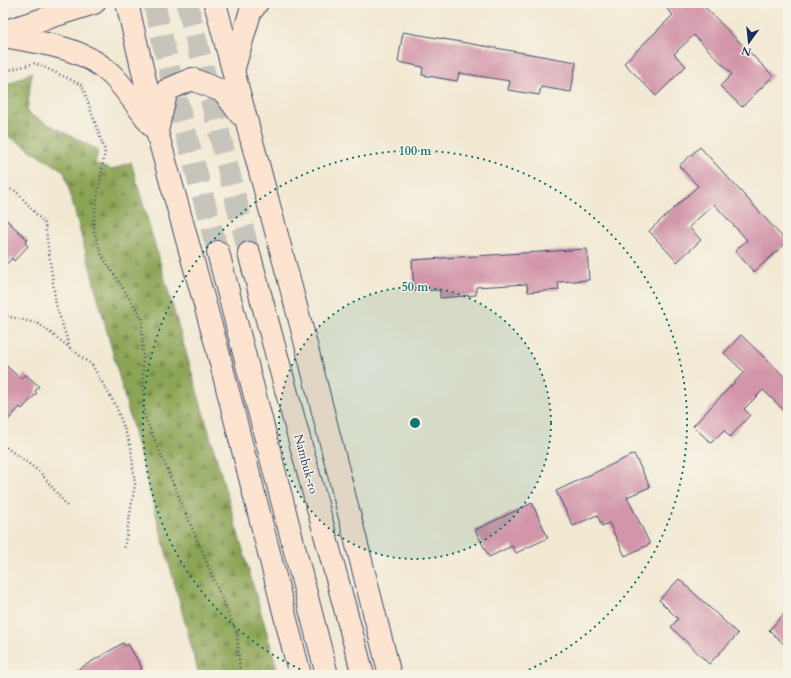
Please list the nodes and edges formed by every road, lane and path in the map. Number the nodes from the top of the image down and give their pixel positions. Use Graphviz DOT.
graph roads {
  1 [pos="94,3"];
  2 [pos="127,3"];
  3 [pos="215,3"];
  4 [pos="257,3"];
  5 [pos="3,32"];
  6 [pos="3,36"];
  7 [pos="233,71"];
  8 [pos="3,72"];
  9 [pos="247,123"];
  10 [pos="157,132"];
  11 [pos="3,187"];
  12 [pos="218,252"];
  13 [pos="249,253"];
  14 [pos="3,314"];
  15 [pos="70,348"];
  16 [pos="3,445"];
  17 [pos="68,507"];
  18 [pos="124,550"];
  19 [pos="240,675"];
  20 [pos="300,675"];
  21 [pos="327,675"];
  22 [pos="363,675"];
  23 [pos="390,675"];
  1 -- 5 [label="main road"];
  2 -- 10 [label="main road"];
  3 -- 7 [label="main road"];
  4 -- 7 [label="main road"];
  6 -- 10 [label="main road"];
  7 -- 9 [label="main road"];
  8 -- 19 [label="path"];
  9 -- 10 [label="main road"];
  9 -- 23 [label="main road"];
  10 -- 20 [label="main road"];
  11 -- 15 [label="path"];
  12 -- 21 [label="main road"];
  13 -- 22 [label="main road, Nambuk-ro"];
  14 -- 15 [label="path"];
  15 -- 18 [label="path"];
  16 -- 17 [label="path"];
}
